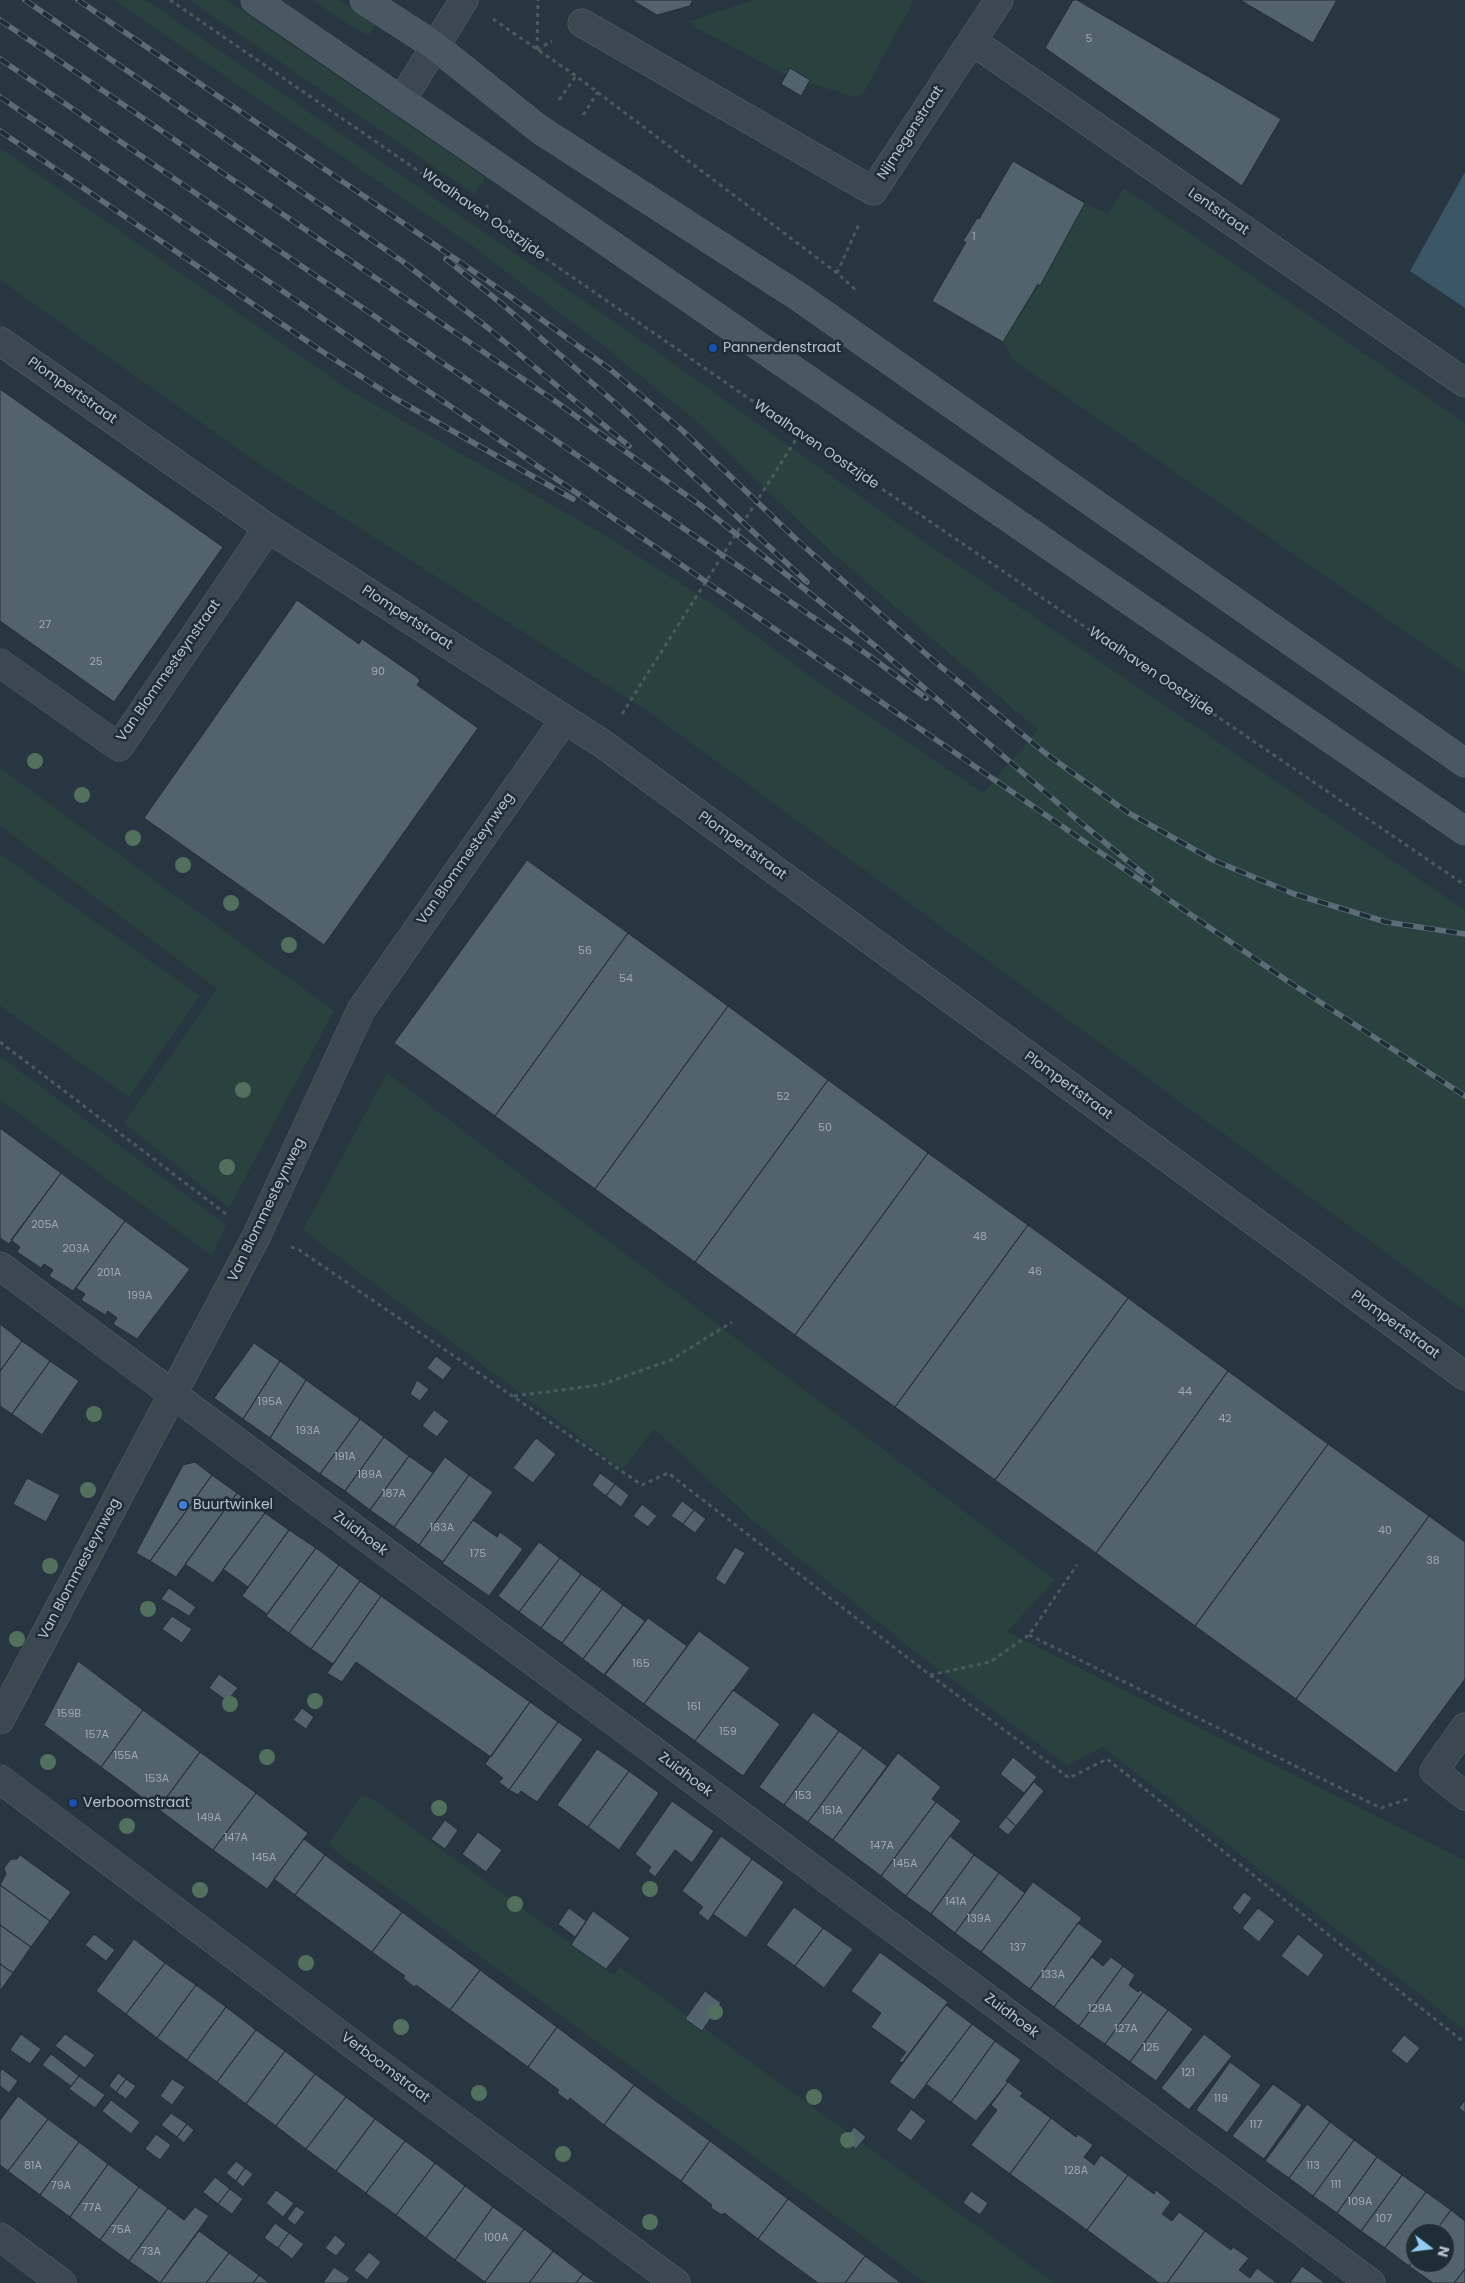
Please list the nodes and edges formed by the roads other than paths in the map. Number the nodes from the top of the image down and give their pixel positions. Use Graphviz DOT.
graph roads {
  1 [pos="254,0"];
  2 [pos="364,0"];
  3 [pos="464,0"];
  4 [pos="999,0"];
  5 [pos="582,24"];
  6 [pos="972,41"];
  7 [pos="435,46"];
  8 [pos="401,101"];
  9 [pos="0,342"];
  10 [pos="1465,383"];
  11 [pos="268,528"];
  12 [pos="0,664"];
  13 [pos="564,720"];
  14 [pos="1465,763"];
  15 [pos="1465,832"];
  16 [pos="0,1266"];
  17 [pos="1465,1376"];
  18 [pos="173,1395"];
  19 [pos="0,1720"];
  20 [pos="1465,1727"];
  21 [pos="0,1779"];
  22 [pos="1457,1791"];
  23 [pos="0,2237"];
  24 [pos="62,2283"];
  25 [pos="676,2283"];
  26 [pos="1370,2283"];
  1 -- 8 [label="main road"];
  2 -- 7 [label="main road"];
  3 -- 7 [label="street"];
  4 -- 6 [label="street, Nijmegenstraat"];
  5 -- 6 [label="street, Nijmegenstraat"];
  6 -- 10 [label="street, Lentstraat"];
  7 -- 8 [label="street"];
  7 -- 14 [label="main road"];
  8 -- 15 [label="main road"];
  9 -- 11 [label="street, Plompertstraat"];
  11 -- 12 [label="street, Van Blommesteynstraat"];
  11 -- 13 [label="street, Plompertstraat"];
  13 -- 17 [label="street, Plompertstraat"];
  13 -- 18 [label="street, Van Blommesteynweg"];
  16 -- 18 [label="street, Zuidhoek"];
  18 -- 19 [label="street, Van Blommesteynweg"];
  18 -- 26 [label="street, Zuidhoek"];
  20 -- 22 [label="street"];
  21 -- 25 [label="street, Verboomstraat"];
  23 -- 24 [label="street"];
}
